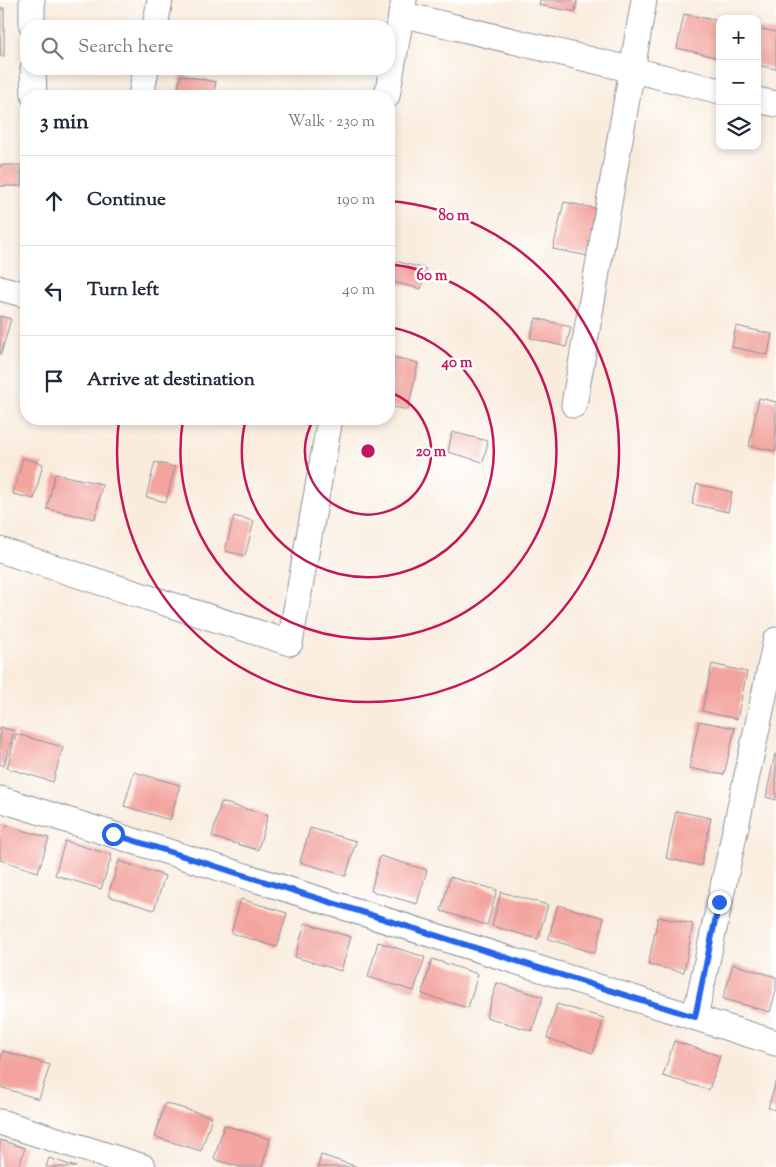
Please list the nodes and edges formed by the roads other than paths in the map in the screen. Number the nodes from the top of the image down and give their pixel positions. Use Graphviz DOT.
graph roads {
  1 [pos="32,0"];
  2 [pos="160,0"];
  3 [pos="644,0"];
  4 [pos="402,7"];
  5 [pos="32,20"];
  6 [pos="156,20"];
  7 [pos="395,49"];
  8 [pos="631,69"];
  9 [pos="33,75"];
  10 [pos="145,75"];
  11 [pos="391,75"];
  12 [pos="716,89"];
  13 [pos="34,90"];
  14 [pos="142,90"];
  15 [pos="388,90"];
  16 [pos="761,101"];
  17 [pos="776,104"];
  18 [pos="0,288"];
  19 [pos="20,293"];
  20 [pos="574,405"];
  21 [pos="329,425"];
  22 [pos="0,550"];
  23 [pos="776,640"];
  24 [pos="0,799"];
  25 [pos="695,1017"];
  26 [pos="776,1044"];
  27 [pos="0,1122"];
  28 [pos="143,1167"];
  1 -- 5 [label="street"];
  2 -- 6 [label="street"];
  3 -- 8 [label="street"];
  4 -- 7 [label="street"];
  4 -- 8 [label="street"];
  8 -- 12 [label="street"];
  8 -- 20 [label="street"];
  9 -- 13 [label="street"];
  10 -- 14 [label="street"];
  11 -- 15 [label="street"];
  16 -- 17 [label="street"];
  18 -- 19 [label="street"];
  21 -- 22 [label="street"];
  23 -- 25 [label="street"];
  24 -- 25 [label="street"];
  25 -- 26 [label="street"];
  27 -- 28 [label="street"];
}
